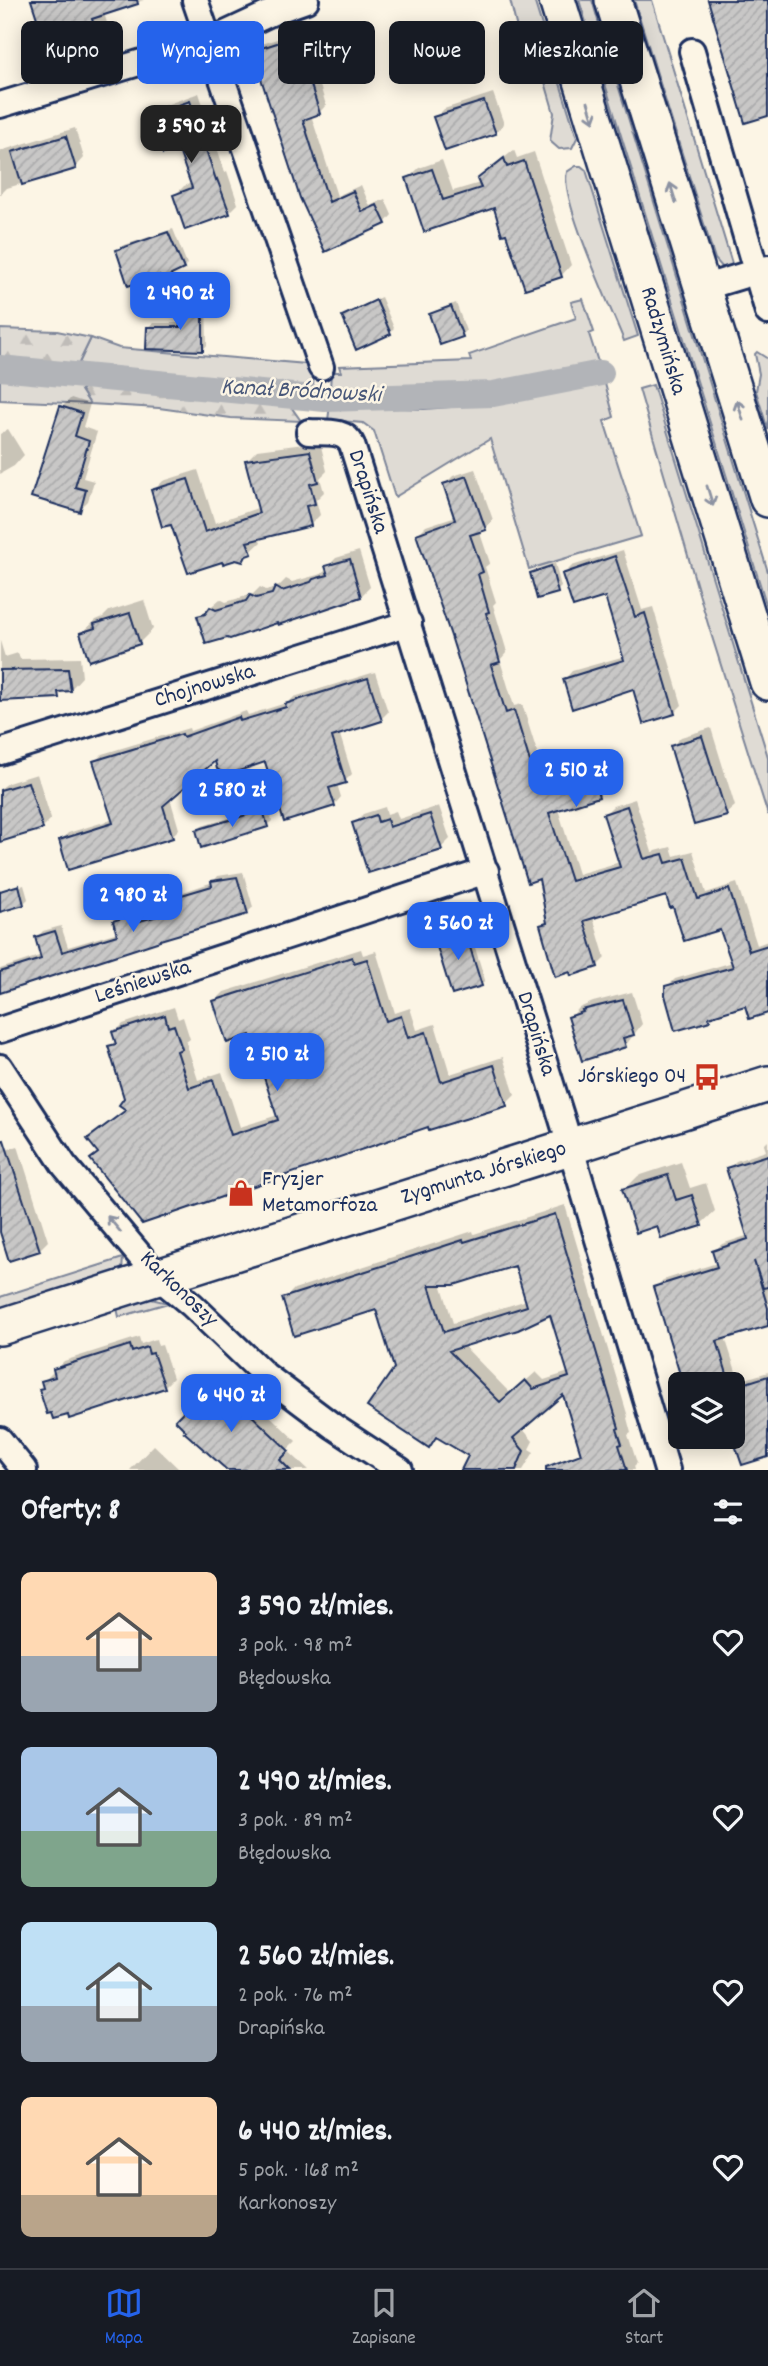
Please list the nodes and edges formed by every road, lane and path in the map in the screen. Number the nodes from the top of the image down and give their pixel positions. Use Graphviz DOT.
graph roads {
  1 [pos="195,0"];
  2 [pos="306,0"];
  3 [pos="557,0"];
  4 [pos="613,0"];
  5 [pos="201,21"];
  6 [pos="254,21"];
  7 [pos="692,51"];
  8 [pos="137,64"];
  9 [pos="222,84"];
  10 [pos="0,105"];
  11 [pos="762,270"];
  12 [pos="702,288"];
  13 [pos="768,312"];
  14 [pos="321,367"];
  15 [pos="309,432"];
  16 [pos="768,499"];
  17 [pos="409,623"];
  18 [pos="768,682"];
  19 [pos="0,752"];
  20 [pos="486,872"];
  21 [pos="0,1030"];
  22 [pos="0,1067"];
  23 [pos="768,1084"];
  24 [pos="570,1147"];
  25 [pos="157,1276"];
  26 [pos="0,1327"];
  27 [pos="0,1440"];
  28 [pos="24,1470"];
  29 [pos="400,1470"];
  30 [pos="667,1470"];
  1 -- 5 [label="street"];
  2 -- 6 [label="street"];
  3 -- 18 [label="main road, Radzymińska, one-way"];
  12 -- 4 [label="main road, one-way"];
  7 -- 11 [label="street"];
  8 -- 10 [label="street"];
  9 -- 14 [label="street"];
  11 -- 12 [label="street"];
  11 -- 13 [label="street"];
  16 -- 12 [label="main road, one-way"];
  15 -- 17 [label="street, Drapińska"];
  17 -- 19 [label="street, Chojnowska"];
  17 -- 20 [label="street, Drapińska"];
  20 -- 21 [label="street, Leśniewska"];
  20 -- 24 [label="street, Drapińska"];
  25 -- 22 [label="street, Karkonoszy, one-way"];
  23 -- 24 [label="main road, Zygmunta Jórskiego"];
  24 -- 25 [label="main road, Zygmunta Jórskiego"];
  24 -- 30 [label="street, Drapińska"];
  25 -- 26 [label="main road, Zygmunta Jórskiego"];
  25 -- 29 [label="street, Karkonoszy"];
  27 -- 28 [label="street"];
}
